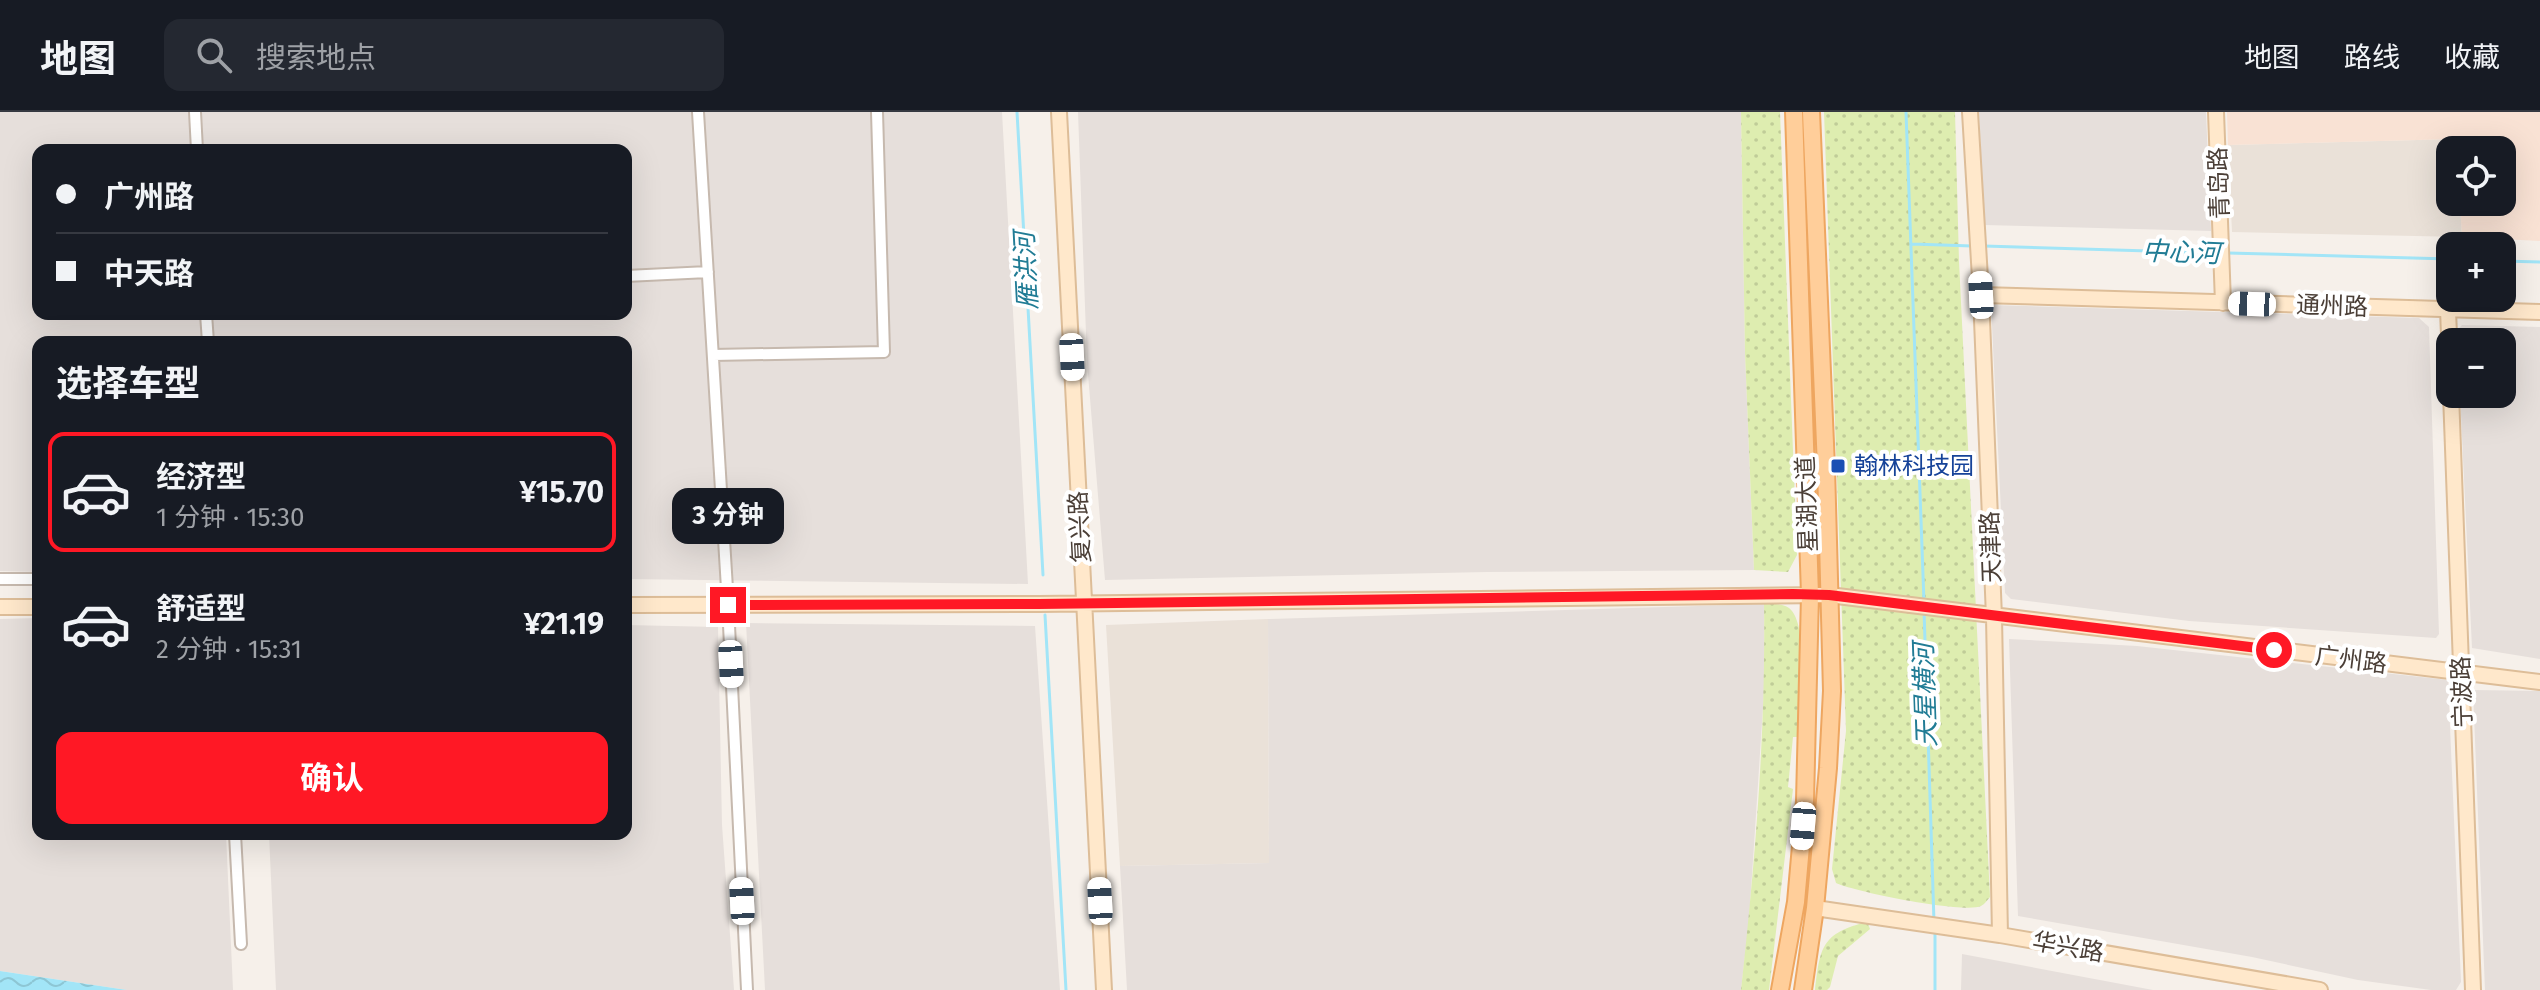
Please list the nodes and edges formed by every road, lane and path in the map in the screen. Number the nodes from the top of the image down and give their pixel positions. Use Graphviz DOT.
graph roads {
  1 [pos="195,112"];
  2 [pos="698,112"];
  3 [pos="877,112"];
  4 [pos="1059,112"];
  5 [pos="1794,112"];
  6 [pos="1811,112"];
  7 [pos="1970,112"];
  8 [pos="2216,112"];
  9 [pos="197,144"];
  10 [pos="708,272"];
  11 [pos="632,276"];
  12 [pos="1981,295"];
  13 [pos="2223,303"];
  14 [pos="2436,310"];
  15 [pos="2516,311"];
  16 [pos="2540,312"];
  17 [pos="713,355"];
  18 [pos="2452,408"];
  19 [pos="0,579"];
  20 [pos="32,579"];
  21 [pos="1810,595"];
  22 [pos="1829,595"];
  23 [pos="1084,603"];
  24 [pos="632,605"];
  25 [pos="728,605"];
  26 [pos="0,607"];
  27 [pos="32,607"];
  28 [pos="1994,617"];
  29 [pos="2461,673"];
  30 [pos="2540,682"];
  31 [pos="235,840"];
  32 [pos="1815,908"];
  33 [pos="2000,935"];
  34 [pos="241,944"];
  35 [pos="747,990"];
  36 [pos="1104,990"];
  37 [pos="1780,990"];
  38 [pos="1803,990"];
  39 [pos="2320,990"];
  40 [pos="2473,990"];
  1 -- 9 [label="street"];
  2 -- 10 [label="street"];
  3 -- 17 [label="street"];
  4 -- 23 [label="street, 复兴路"];
  5 -- 21 [label="main road, 星湖大道"];
  6 -- 22 [label="main road, 星湖大道"];
  7 -- 12 [label="street, 天津路"];
  8 -- 13 [label="street, 青岛路"];
  10 -- 11 [label="street"];
  10 -- 17 [label="street"];
  12 -- 13 [label="street, 通州路"];
  12 -- 28 [label="street, 天津路"];
  13 -- 14 [label="street, 通州路"];
  15 -- 16 [label="street, 通州路"];
  17 -- 25 [label="street"];
  18 -- 29 [label="street, 宁波路"];
  19 -- 20 [label="street"];
  21 -- 22 [label="street, 广州路"];
  21 -- 23 [label="street, 广州路"];
  21 -- 37 [label="main road, 星湖大道"];
  22 -- 28 [label="street, 广州路"];
  22 -- 32 [label="main road, 星湖大道"];
  23 -- 25 [label="street, 广州路"];
  23 -- 36 [label="street, 复兴路"];
  24 -- 25 [label="street, 广州路"];
  25 -- 35 [label="street"];
  26 -- 27 [label="street"];
  28 -- 29 [label="street, 广州路"];
  28 -- 33 [label="street, 天津路"];
  29 -- 30 [label="street, 广州路"];
  29 -- 40 [label="street, 宁波路"];
  31 -- 34 [label="street"];
  32 -- 33 [label="street, 华兴路"];
  32 -- 38 [label="main road, 星湖大道"];
  33 -- 39 [label="street, 华兴路"];
}
